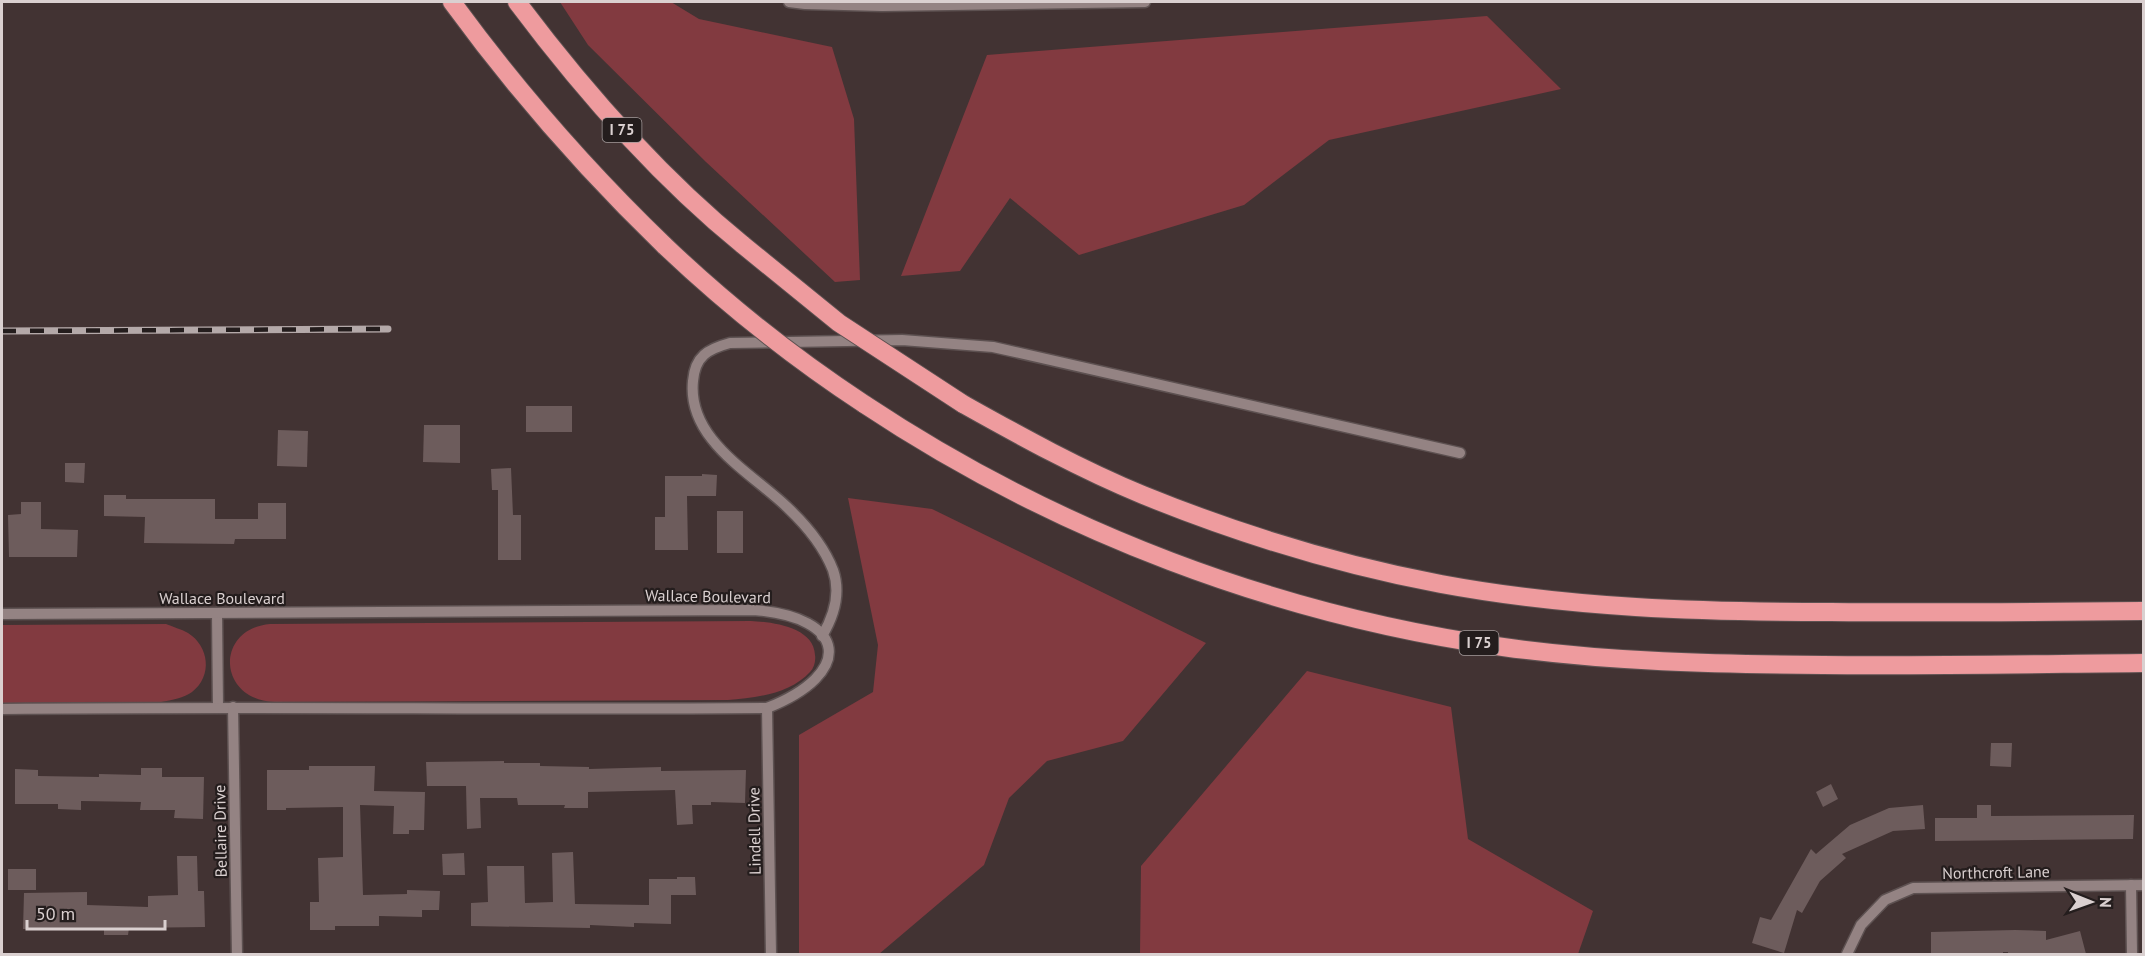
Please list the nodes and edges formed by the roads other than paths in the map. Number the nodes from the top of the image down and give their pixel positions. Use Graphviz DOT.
graph roads {
  1 [pos="452,2"];
  2 [pos="517,2"];
  3 [pos="789,2"];
  4 [pos="1145,2"];
  5 [pos="1460,453"];
  6 [pos="2144,611"];
  7 [pos="217,613"];
  8 [pos="2,614"];
  9 [pos="822,636"];
  10 [pos="2144,663"];
  11 [pos="218,707"];
  12 [pos="233,707"];
  13 [pos="767,708"];
  14 [pos="2,709"];
  15 [pos="2132,885"];
  16 [pos="2144,885"];
  17 [pos="237,954"];
  18 [pos="771,954"];
  19 [pos="1847,954"];
  20 [pos="2132,954"];
  1 -- 10 [label="highway, I 75, bridge"];
  2 -- 6 [label="highway, I 75, bridge"];
  3 -- 4 [label="street"];
  5 -- 9 [label="street"];
  7 -- 8 [label="street, Wallace Boulevard"];
  7 -- 9 [label="street, Wallace Boulevard"];
  7 -- 11 [label="street"];
  9 -- 13 [label="street"];
  11 -- 12 [label="street"];
  11 -- 14 [label="street"];
  12 -- 13 [label="street"];
  12 -- 17 [label="street, Bellaire Drive"];
  13 -- 18 [label="street, Lindell Drive"];
  15 -- 16 [label="street, Northcroft Lane"];
  15 -- 19 [label="street, Northcroft Lane"];
  15 -- 20 [label="street"];
}
